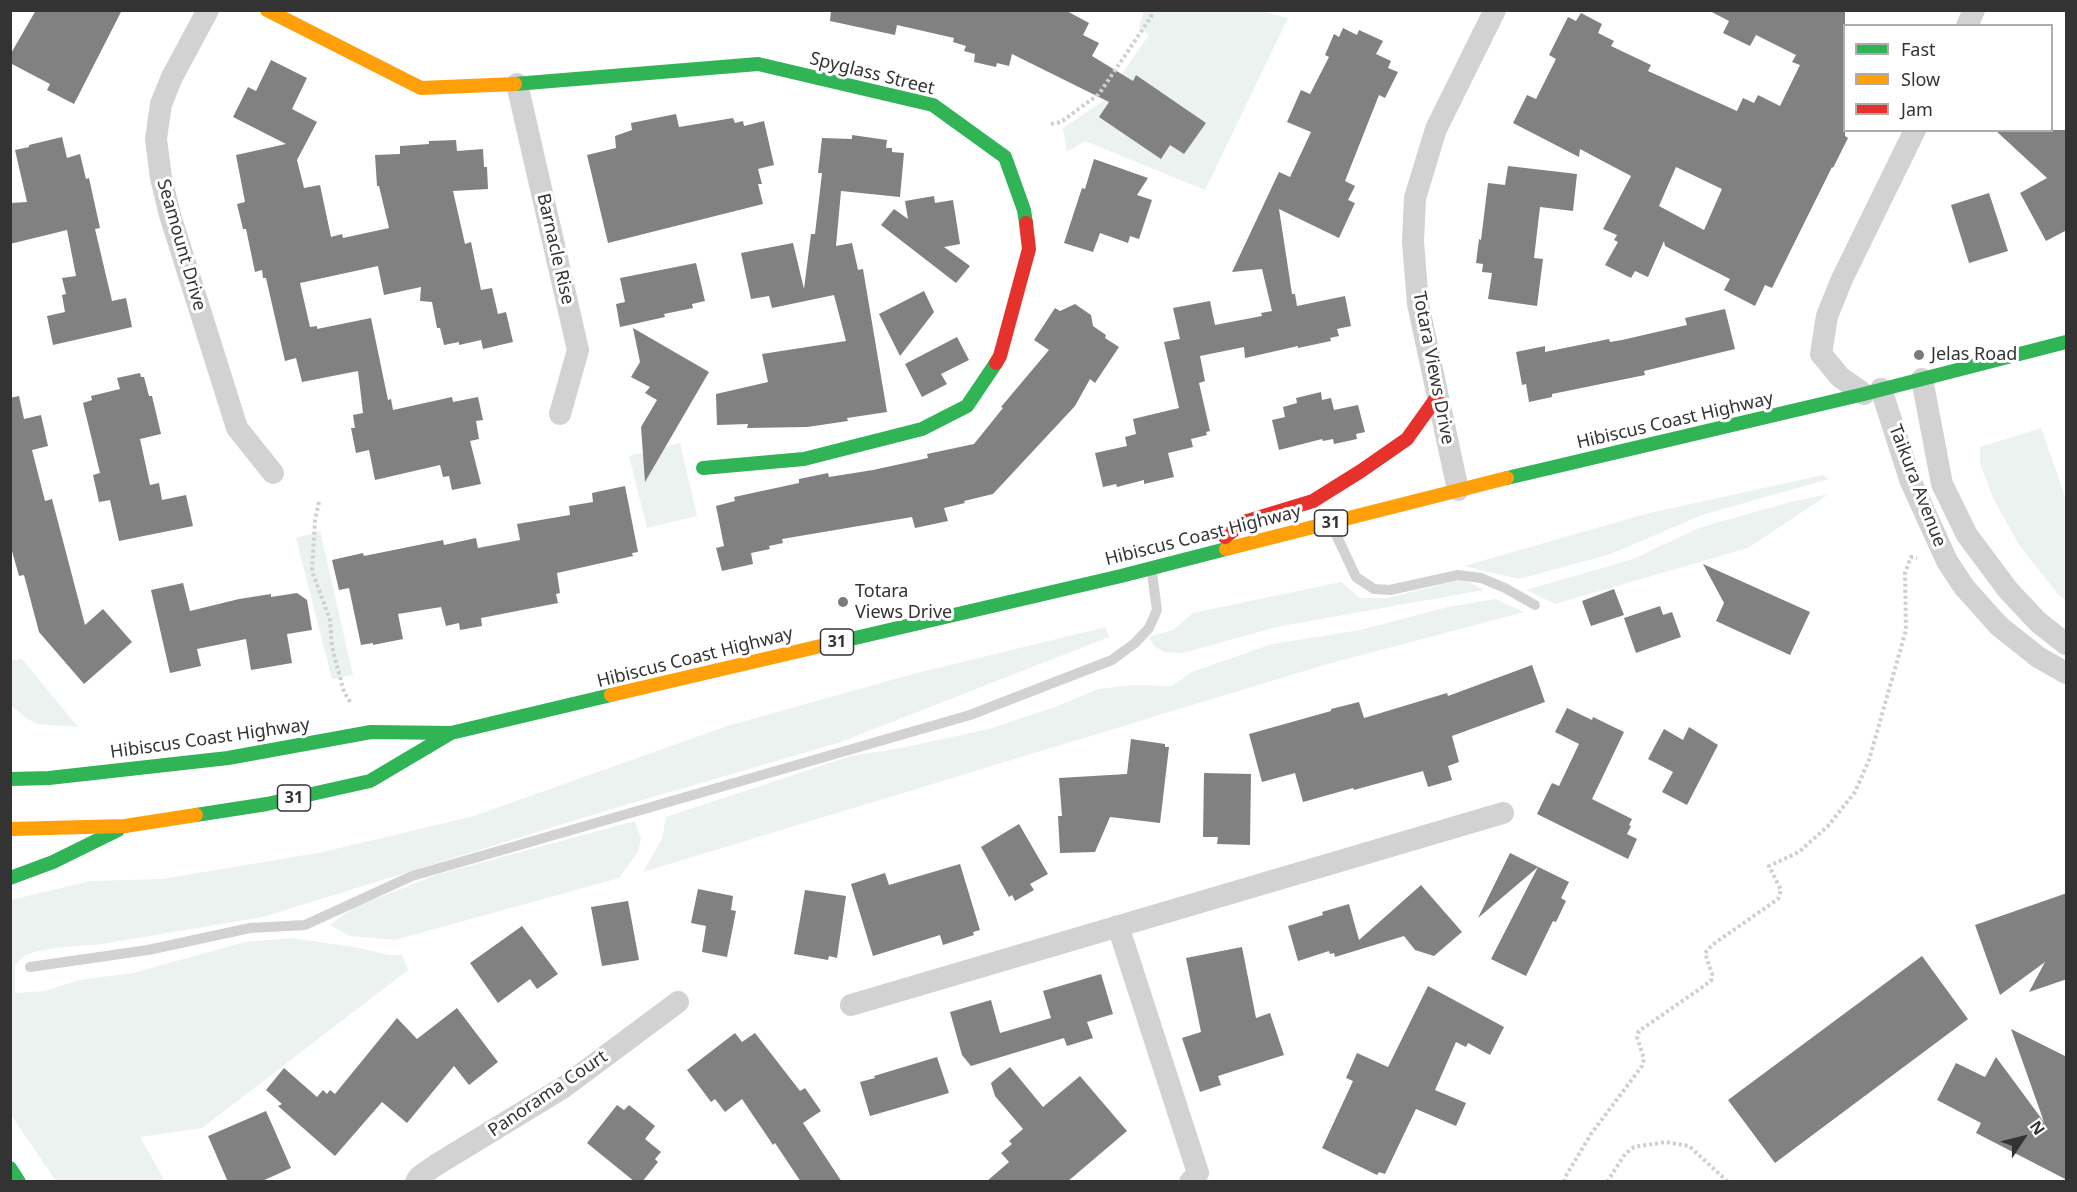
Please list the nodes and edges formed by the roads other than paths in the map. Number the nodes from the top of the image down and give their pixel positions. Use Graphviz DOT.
graph roads {
  1 [pos="208,10"];
  2 [pos="267,10"];
  3 [pos="1495,10"];
  4 [pos="1974,10"];
  5 [pos="1968,24"];
  6 [pos="517,84"];
  7 [pos="1914,132"];
  8 [pos="2067,342"];
  9 [pos="1922,379"];
  10 [pos="1873,392"];
  11 [pos="1437,397"];
  12 [pos="560,414"];
  13 [pos="703,468"];
  14 [pos="273,473"];
  15 [pos="1458,490"];
  16 [pos="1331,523"];
  17 [pos="1203,555"];
  18 [pos="1152,568"];
  19 [pos="1535,605"];
  20 [pos="2067,644"];
  21 [pos="2067,673"];
  22 [pos="451,734"];
  23 [pos="20,763"];
  24 [pos="50,778"];
  25 [pos="10,779"];
  26 [pos="1503,813"];
  27 [pos="125,826"];
  28 [pos="10,829"];
  29 [pos="10,878"];
  30 [pos="1118,926"];
  31 [pos="30,967"];
  32 [pos="678,1002"];
  33 [pos="851,1005"];
  34 [pos="10,1168"];
  35 [pos="1194,1177"];
  36 [pos="19,1182"];
  37 [pos="416,1182"];
  1 -- 14 [label="street, Seamount Drive"];
  2 -- 6 [label="main road, Spyglass Street"];
  3 -- 11 [label="street, Totara Views Drive"];
  4 -- 5 [label="street"];
  6 -- 12 [label="street, Barnacle Rise"];
  6 -- 13 [label="main road, Spyglass Street"];
  7 -- 10 [label="street"];
  8 -- 9 [label="main road, Hibiscus Coast Highway / 31"];
  9 -- 10 [label="main road, Hibiscus Coast Highway / 31"];
  9 -- 20 [label="street, Taikura Avenue"];
  10 -- 15 [label="main road, Hibiscus Coast Highway / 31"];
  10 -- 21 [label="street, Taikura Avenue"];
  11 -- 15 [label="street, Totara Views Drive"];
  11 -- 17 [label="main road"];
  15 -- 16 [label="main road, Hibiscus Coast Highway / 31"];
  16 -- 17 [label="main road, Hibiscus Coast Highway / 31"];
  16 -- 19 [label="lane"];
  17 -- 18 [label="main road, Hibiscus Coast Highway / 31"];
  18 -- 22 [label="main road, Hibiscus Coast Highway / 31"];
  18 -- 31 [label="lane"];
  22 -- 24 [label="main road, Hibiscus Coast Highway / 31"];
  22 -- 27 [label="main road, Hibiscus Coast Highway / 31"];
  23 -- 24 [label="main road"];
  24 -- 25 [label="main road, Hibiscus Coast Highway / 31"];
  26 -- 30 [label="street"];
  27 -- 28 [label="main road, Hibiscus Coast Highway / 31"];
  27 -- 29 [label="main road"];
  30 -- 33 [label="street"];
  30 -- 35 [label="street"];
  32 -- 37 [label="street, Panorama Court"];
  34 -- 36 [label="main road"];
}
